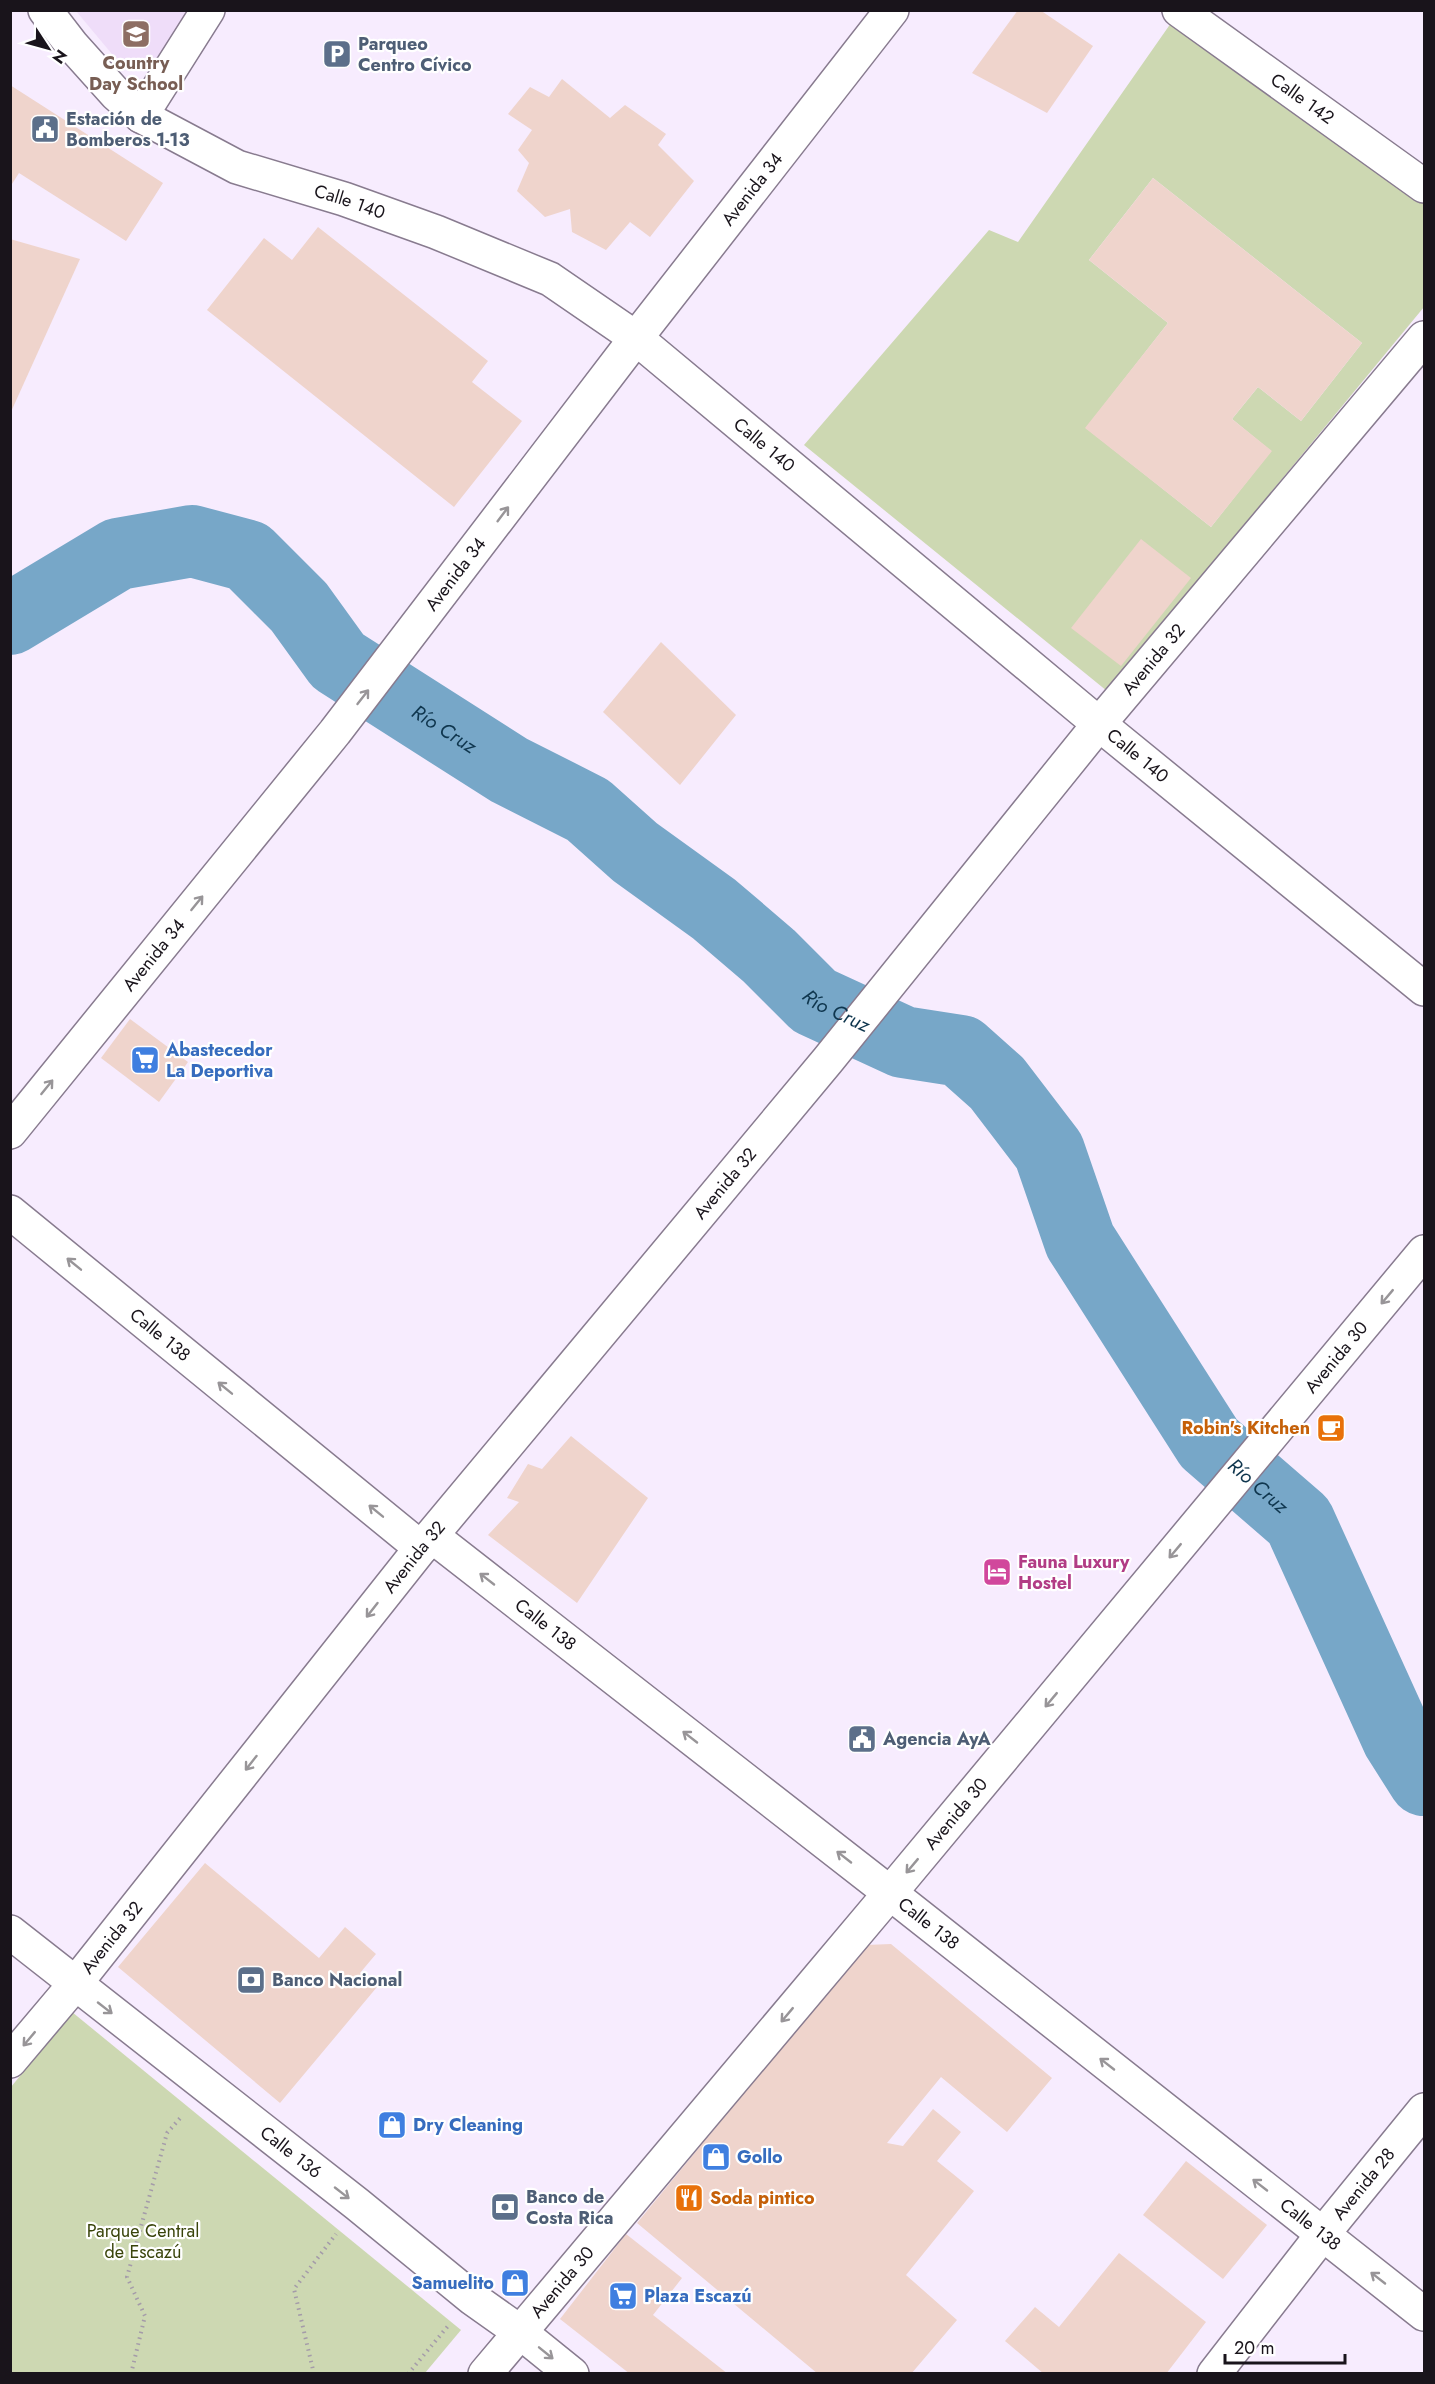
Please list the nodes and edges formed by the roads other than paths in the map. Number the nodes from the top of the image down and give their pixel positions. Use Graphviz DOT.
graph roads {
  1 [pos="45,10"];
  2 [pos="208,10"];
  3 [pos="892,10"];
  4 [pos="1179,10"];
  5 [pos="141,116"];
  6 [pos="1425,186"];
  7 [pos="636,338"];
  8 [pos="1425,338"];
  9 [pos="1099,724"];
  10 [pos="1425,989"];
  11 [pos="10,1132"];
  12 [pos="10,1212"];
  13 [pos="1425,1252"];
  14 [pos="427,1542"];
  15 [pos="890,1893"];
  16 [pos="10,1932"];
  17 [pos="75,1984"];
  18 [pos="10,2061"];
  19 [pos="1425,2110"];
  20 [pos="1322,2235"];
  21 [pos="1425,2314"];
  22 [pos="520,2332"];
  23 [pos="485,2373"];
  24 [pos="572,2373"];
  25 [pos="1214,2373"];
  1 -- 5 [label="street, Calle 140"];
  2 -- 5 [label="street"];
  3 -- 7 [label="street, Avenida 34"];
  4 -- 6 [label="street, Calle 142"];
  5 -- 7 [label="street, Calle 140"];
  7 -- 9 [label="street, Calle 140"];
  11 -- 7 [label="street, Avenida 34, one-way"];
  8 -- 9 [label="street, Avenida 32"];
  9 -- 10 [label="street, Calle 140"];
  9 -- 14 [label="street, Avenida 32"];
  14 -- 12 [label="street, Calle 138, one-way"];
  13 -- 15 [label="street, Avenida 30, one-way"];
  15 -- 14 [label="street, Calle 138, one-way"];
  14 -- 17 [label="street, Avenida 32, one-way"];
  20 -- 15 [label="street, Calle 138, one-way"];
  15 -- 22 [label="street, Avenida 30, one-way"];
  16 -- 17 [label="street, Calle 136"];
  17 -- 18 [label="street, Avenida 32, one-way"];
  17 -- 22 [label="street, Calle 136, one-way"];
  19 -- 20 [label="street, Avenida 28"];
  21 -- 20 [label="street, Calle 138, one-way"];
  20 -- 25 [label="street, Avenida 28"];
  22 -- 23 [label="street, Avenida 30"];
  22 -- 24 [label="street, Calle 136, one-way"];
}
